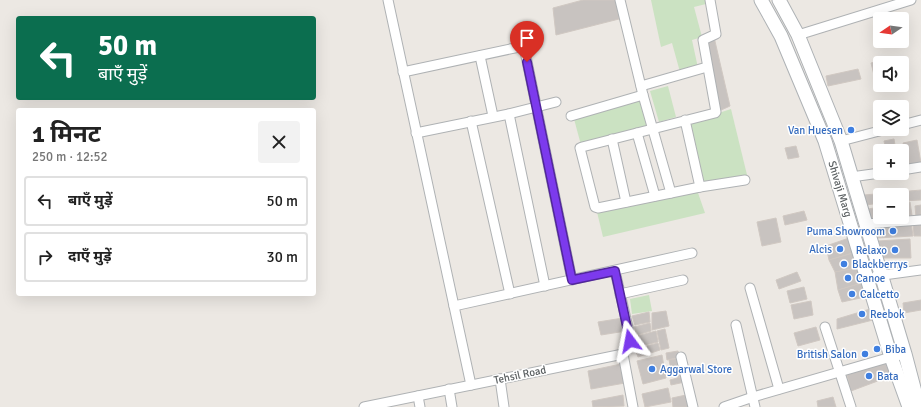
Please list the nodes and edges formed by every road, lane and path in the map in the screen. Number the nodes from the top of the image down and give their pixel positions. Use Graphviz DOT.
graph roads {
  1 [pos="388,0"];
  2 [pos="620,0"];
  3 [pos="710,0"];
  4 [pos="761,0"];
  5 [pos="779,0"];
  6 [pos="911,0"];
  7 [pos="521,32"];
  8 [pos="798,35"];
  9 [pos="524,46"];
  10 [pos="480,56"];
  11 [pos="708,67"];
  12 [pos="403,72"];
  13 [pos="642,91"];
  14 [pos="556,102"];
  15 [pos="536,107"];
  16 [pos="508,114"];
  17 [pos="493,116"];
  18 [pos="571,116"];
  19 [pos="685,120"];
  20 [pos="921,120"];
  21 [pos="471,121"];
  22 [pos="909,123"];
  23 [pos="652,129"];
  24 [pos="416,133"];
  25 [pos="637,133"];
  26 [pos="873,133"];
  27 [pos="612,139"];
  28 [pos="841,141"];
  29 [pos="921,167"];
  30 [pos="909,169"];
  31 [pos="873,174"];
  32 [pos="852,177"];
  33 [pos="745,180"];
  34 [pos="700,187"];
  35 [pos="671,193"];
  36 [pos="655,196"];
  37 [pos="626,202"];
  38 [pos="921,220"];
  39 [pos="866,224"];
  40 [pos="692,253"];
  41 [pos="921,270"];
  42 [pos="615,271"];
  43 [pos="881,275"];
  44 [pos="867,279"];
  45 [pos="572,280"];
  46 [pos="683,280"];
  47 [pos="545,286"];
  48 [pos="750,288"];
  49 [pos="510,294"];
  50 [pos="620,294"];
  51 [pos="454,306"];
  52 [pos="736,325"];
  53 [pos="825,327"];
  54 [pos="623,354"];
  55 [pos="905,354"];
  56 [pos="681,357"];
  57 [pos="891,357"];
  58 [pos="840,372"];
  59 [pos="500,379"];
  60 [pos="470,385"];
  61 [pos="779,389"];
  62 [pos="449,390"];
  63 [pos="418,396"];
  64 [pos="753,397"];
  65 [pos="380,405"];
  66 [pos="364,407"];
  67 [pos="420,407"];
  68 [pos="452,407"];
  69 [pos="504,407"];
  70 [pos="633,407"];
  71 [pos="693,407"];
  72 [pos="724,407"];
  73 [pos="755,407"];
  74 [pos="851,407"];
  75 [pos="909,407"];
  76 [pos="919,407"];
  1 -- 12 [label="street"];
  2 -- 13 [label="street"];
  3 -- 11 [label="street"];
  4 -- 44 [label="main road, Shivaji Marg"];
  5 -- 8 [label="main road, Shivaji Marg"];
  6 -- 8 [label="street"];
  7 -- 9 [label="street"];
  8 -- 28 [label="main road, Shivaji Marg"];
  9 -- 10 [label="street"];
  9 -- 15 [label="street"];
  10 -- 12 [label="street"];
  10 -- 17 [label="street"];
  11 -- 13 [label="street"];
  11 -- 19 [label="street"];
  12 -- 24 [label="street"];
  13 -- 18 [label="street"];
  13 -- 23 [label="street"];
  14 -- 15 [label="street"];
  15 -- 16 [label="street"];
  15 -- 45 [label="street"];
  16 -- 17 [label="street"];
  16 -- 47 [label="street"];
  17 -- 21 [label="street"];
  19 -- 23 [label="street"];
  19 -- 34 [label="street"];
  20 -- 22 [label="street"];
  21 -- 24 [label="street"];
  21 -- 49 [label="street"];
  23 -- 25 [label="street"];
  23 -- 35 [label="street"];
  24 -- 51 [label="street"];
  25 -- 27 [label="street"];
  25 -- 36 [label="street"];
  26 -- 28 [label="street"];
  27 -- 37 [label="street"];
  27 -- 37 [label="street"];
  28 -- 32 [label="main road, Shivaji Marg"];
  29 -- 30 [label="street"];
  31 -- 32 [label="street"];
  32 -- 39 [label="main road, Shivaji Marg"];
  33 -- 34 [label="street"];
  34 -- 35 [label="street"];
  35 -- 36 [label="street"];
  36 -- 37 [label="street"];
  38 -- 39 [label="street"];
  39 -- 43 [label="main road, Shivaji Marg"];
  40 -- 42 [label="street"];
  41 -- 43 [label="street"];
  42 -- 45 [label="street"];
  42 -- 50 [label="street"];
  43 -- 44 [label="street"];
  43 -- 55 [label="main road, Shivaji Marg"];
  44 -- 57 [label="main road, Shivaji Marg"];
  45 -- 47 [label="street"];
  46 -- 50 [label="street"];
  47 -- 49 [label="street"];
  48 -- 61 [label="street"];
  49 -- 51 [label="street"];
  50 -- 54 [label="street"];
  51 -- 60 [label="street"];
  52 -- 64 [label="street"];
  53 -- 58 [label="street"];
  54 -- 59 [label="street, Tehsil Road"];
  54 -- 70 [label="street"];
  55 -- 57 [label="street"];
  55 -- 76 [label="main road, Shivaji Marg"];
  56 -- 71 [label="street"];
  57 -- 58 [label="street"];
  57 -- 75 [label="main road, Shivaji Marg"];
  58 -- 61 [label="street"];
  58 -- 74 [label="street"];
  59 -- 60 [label="street, Tehsil Road"];
  59 -- 69 [label="street"];
  60 -- 62 [label="street, Tehsil Road"];
  61 -- 64 [label="street"];
  62 -- 63 [label="street, Tehsil Road"];
  62 -- 68 [label="street"];
  63 -- 65 [label="street, Tehsil Road"];
  63 -- 67 [label="street"];
  64 -- 72 [label="street"];
  64 -- 73 [label="street"];
  65 -- 66 [label="street, Tehsil Road"];
}
